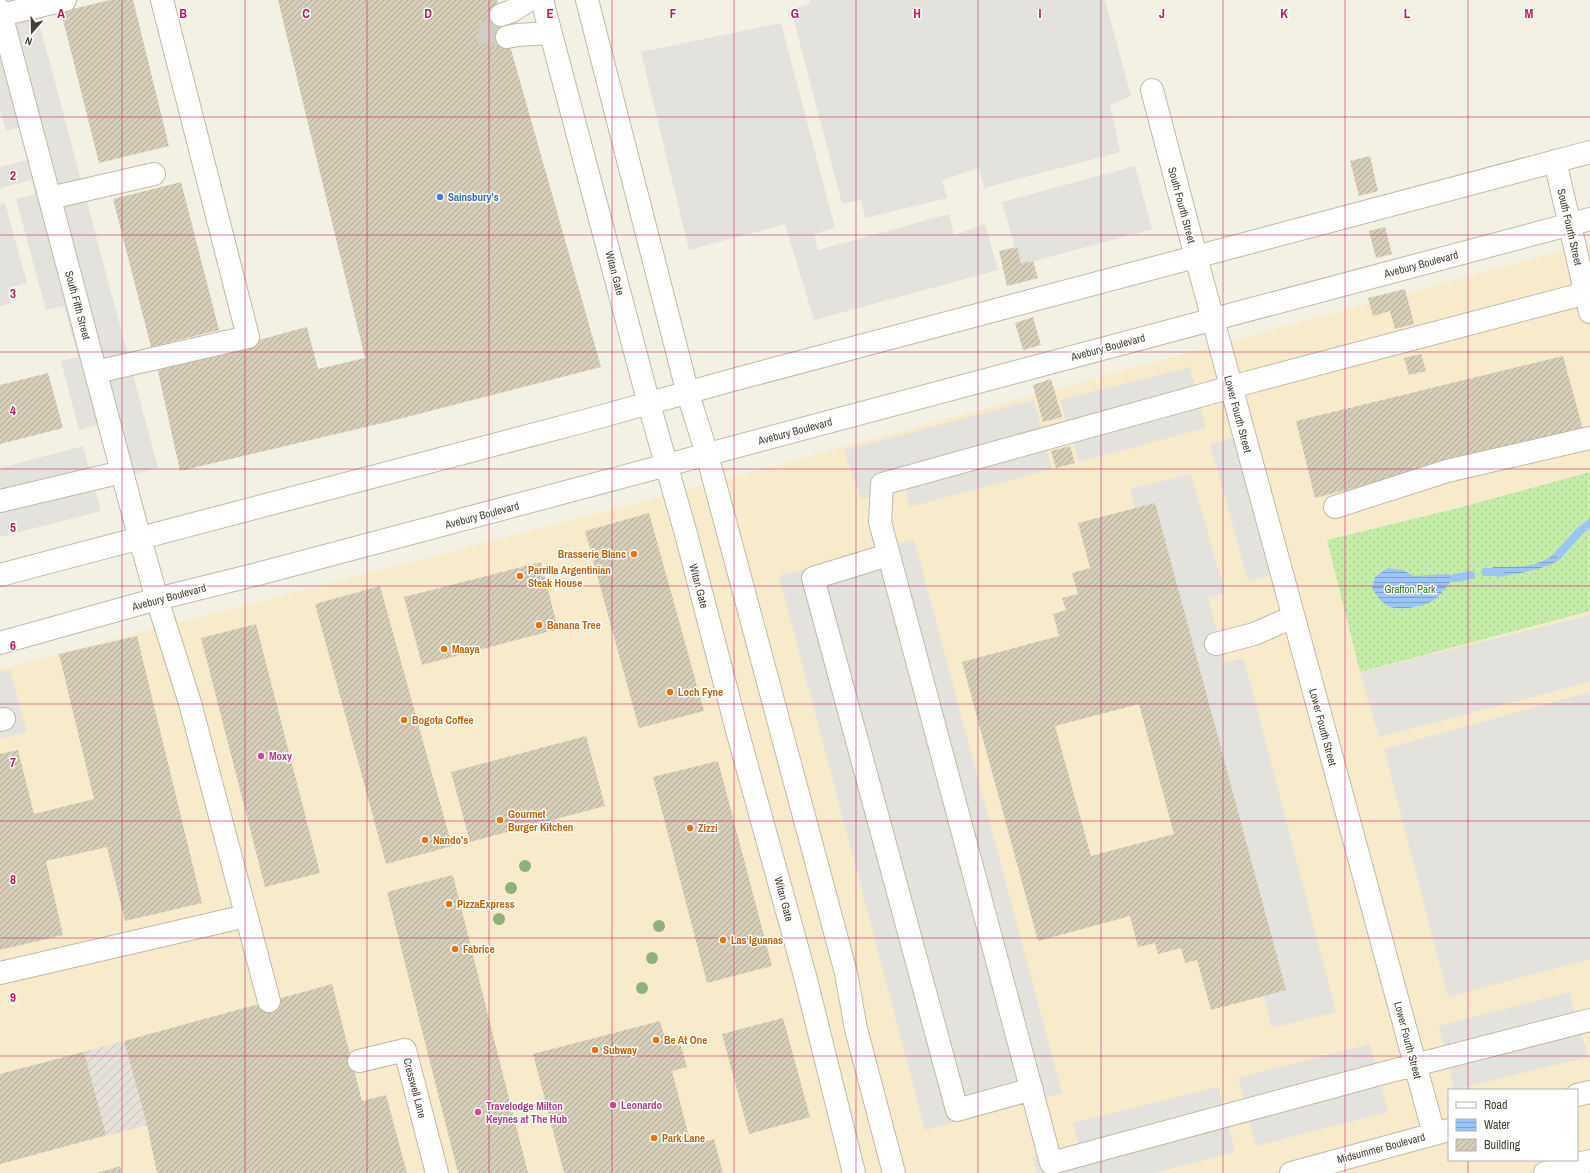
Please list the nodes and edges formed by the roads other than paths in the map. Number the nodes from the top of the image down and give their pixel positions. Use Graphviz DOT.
graph roads {
  1 [pos="65,0"];
  2 [pos="162,0"];
  3 [pos="529,0"];
  4 [pos="542,0"];
  5 [pos="587,0"];
  6 [pos="1,13"];
  7 [pos="501,15"];
  8 [pos="550,33"];
  9 [pos="507,37"];
  10 [pos="1152,90"];
  11 [pos="1590,152"];
  12 [pos="1556,161"];
  13 [pos="154,174"];
  14 [pos="50,198"];
  15 [pos="1580,222"];
  16 [pos="1196,257"];
  17 [pos="1588,299"];
  18 [pos="1213,320"];
  19 [pos="96,372"];
  20 [pos="1231,387"];
  21 [pos="688,394"];
  22 [pos="649,404"];
  23 [pos="1590,438"];
  24 [pos="707,454"];
  25 [pos="667,465"];
  26 [pos="122,472"];
  27 [pos="0,501"];
  28 [pos="1335,507"];
  29 [pos="140,538"];
  30 [pos="888,555"];
  31 [pos="0,575"];
  32 [pos="157,599"];
  33 [pos="1292,611"];
  34 [pos="1214,637"];
  35 [pos="0,643"];
  36 [pos="246,914"];
  37 [pos="0,973"];
  38 [pos="268,1001"];
  39 [pos="1590,1020"];
  40 [pos="359,1061"];
  41 [pos="1415,1065"];
  42 [pos="1032,1089"];
  43 [pos="1590,1092"];
  44 [pos="1578,1096"];
  45 [pos="1441,1132"];
  46 [pos="1590,1161"];
  47 [pos="437,1173"];
  48 [pos="854,1173"];
  49 [pos="894,1173"];
  50 [pos="1291,1173"];
  51 [pos="1545,1173"];
  1 -- 6 [label="street"];
  2 -- 19 [label="street"];
  3 -- 7 [label="street"];
  4 -- 8 [label="street, Witan Gate"];
  5 -- 21 [label="street"];
  6 -- 14 [label="street, South Fifth Street"];
  8 -- 9 [label="street"];
  8 -- 22 [label="street, Witan Gate"];
  10 -- 16 [label="street, South Fourth Street"];
  11 -- 12 [label="street"];
  12 -- 15 [label="street, South Fourth Street"];
  12 -- 16 [label="street"];
  13 -- 14 [label="street"];
  14 -- 19 [label="street, South Fifth Street"];
  15 -- 17 [label="street, South Fourth Street"];
  15 -- 18 [label="street, Avebury Boulevard"];
  16 -- 18 [label="street, South Fourth Street"];
  16 -- 21 [label="street"];
  17 -- 20 [label="street"];
  18 -- 20 [label="street, Lower Fourth Street"];
  18 -- 24 [label="street, Avebury Boulevard"];
  19 -- 26 [label="street, South Fifth Street"];
  20 -- 30 [label="street"];
  20 -- 33 [label="street, Lower Fourth Street"];
  21 -- 22 [label="street"];
  21 -- 24 [label="street"];
  22 -- 25 [label="street, Witan Gate"];
  22 -- 29 [label="street"];
  23 -- 28 [label="street"];
  24 -- 25 [label="street, Avebury Boulevard"];
  24 -- 49 [label="street"];
  25 -- 32 [label="street, Avebury Boulevard"];
  25 -- 48 [label="street, Witan Gate"];
  26 -- 27 [label="street"];
  26 -- 29 [label="street, South Fifth Street"];
  29 -- 31 [label="street"];
  29 -- 32 [label="street, South Fifth Street"];
  30 -- 42 [label="street"];
  30 -- 42 [label="street"];
  32 -- 35 [label="street, Avebury Boulevard"];
  32 -- 36 [label="street, South Fifth Street"];
  33 -- 34 [label="street"];
  33 -- 41 [label="street, Lower Fourth Street"];
  36 -- 37 [label="street"];
  36 -- 38 [label="street, South Fifth Street"];
  39 -- 41 [label="street"];
  40 -- 47 [label="street, Cresswell Lane"];
  41 -- 42 [label="street"];
  41 -- 45 [label="street, Lower Fourth Street"];
  43 -- 44 [label="street"];
  45 -- 50 [label="street, Midsummer Boulevard"];
  46 -- 51 [label="street"];
}
